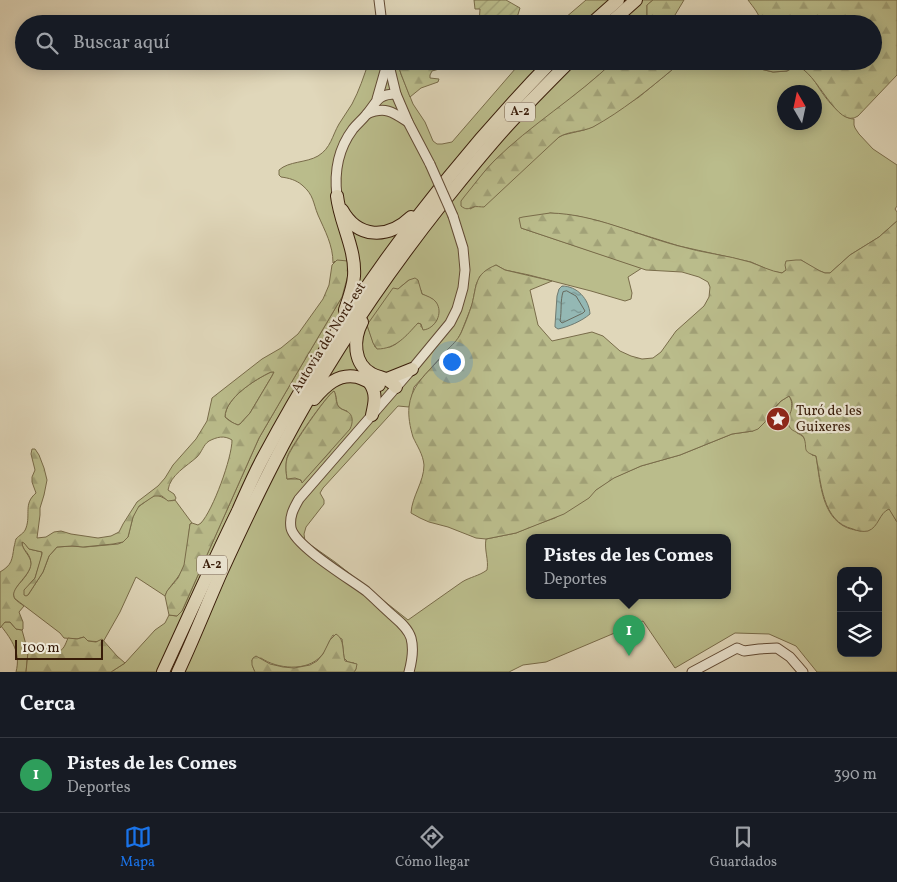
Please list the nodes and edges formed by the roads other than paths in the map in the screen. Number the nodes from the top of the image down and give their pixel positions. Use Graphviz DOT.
graph roads {
  1 [pos="379,0"];
  2 [pos="618,0"];
  3 [pos="636,0"];
  4 [pos="381,15"];
  5 [pos="601,15"];
  6 [pos="619,15"];
  7 [pos="385,70"];
  8 [pos="390,70"];
  9 [pos="543,70"];
  10 [pos="561,70"];
  11 [pos="396,94"];
  12 [pos="373,108"];
  13 [pos="408,122"];
  14 [pos="336,196"];
  15 [pos="428,203"];
  16 [pos="376,292"];
  17 [pos="339,328"];
  18 [pos="412,370"];
  19 [pos="369,382"];
  20 [pos="391,383"];
  21 [pos="301,411"];
  22 [pos="372,415"];
  23 [pos="163,672"];
  24 [pos="178,672"];
  25 [pos="409,672"];
  26 [pos="692,672"];
  27 [pos="803,672"];
  1 -- 4 [label="street"];
  2 -- 5 [label="highway"];
  3 -- 6 [label="highway"];
  7 -- 12 [label="street"];
  8 -- 11 [label="street"];
  9 -- 15 [label="highway, Autovia del Nord-est / A-2"];
  10 -- 16 [label="highway, Autovia del Nord-est / A-2"];
  11 -- 12 [label="street"];
  11 -- 13 [label="street"];
  12 -- 13 [label="street"];
  12 -- 14 [label="street"];
  13 -- 18 [label="street, bridge"];
  14 -- 15 [label="highway"];
  14 -- 17 [label="highway"];
  15 -- 17 [label="highway, Autovia del Nord-est / A-2"];
  16 -- 20 [label="highway"];
  16 -- 21 [label="highway, Autovia del Nord-est / A-2"];
  17 -- 23 [label="highway, Autovia del Nord-est / A-2"];
  18 -- 20 [label="highway"];
  19 -- 20 [label="highway"];
  19 -- 21 [label="highway"];
  19 -- 22 [label="highway"];
  20 -- 22 [label="street"];
  21 -- 24 [label="highway, Autovia del Nord-est / A-2"];
  22 -- 25 [label="street"];
  26 -- 27 [label="street"];
}
